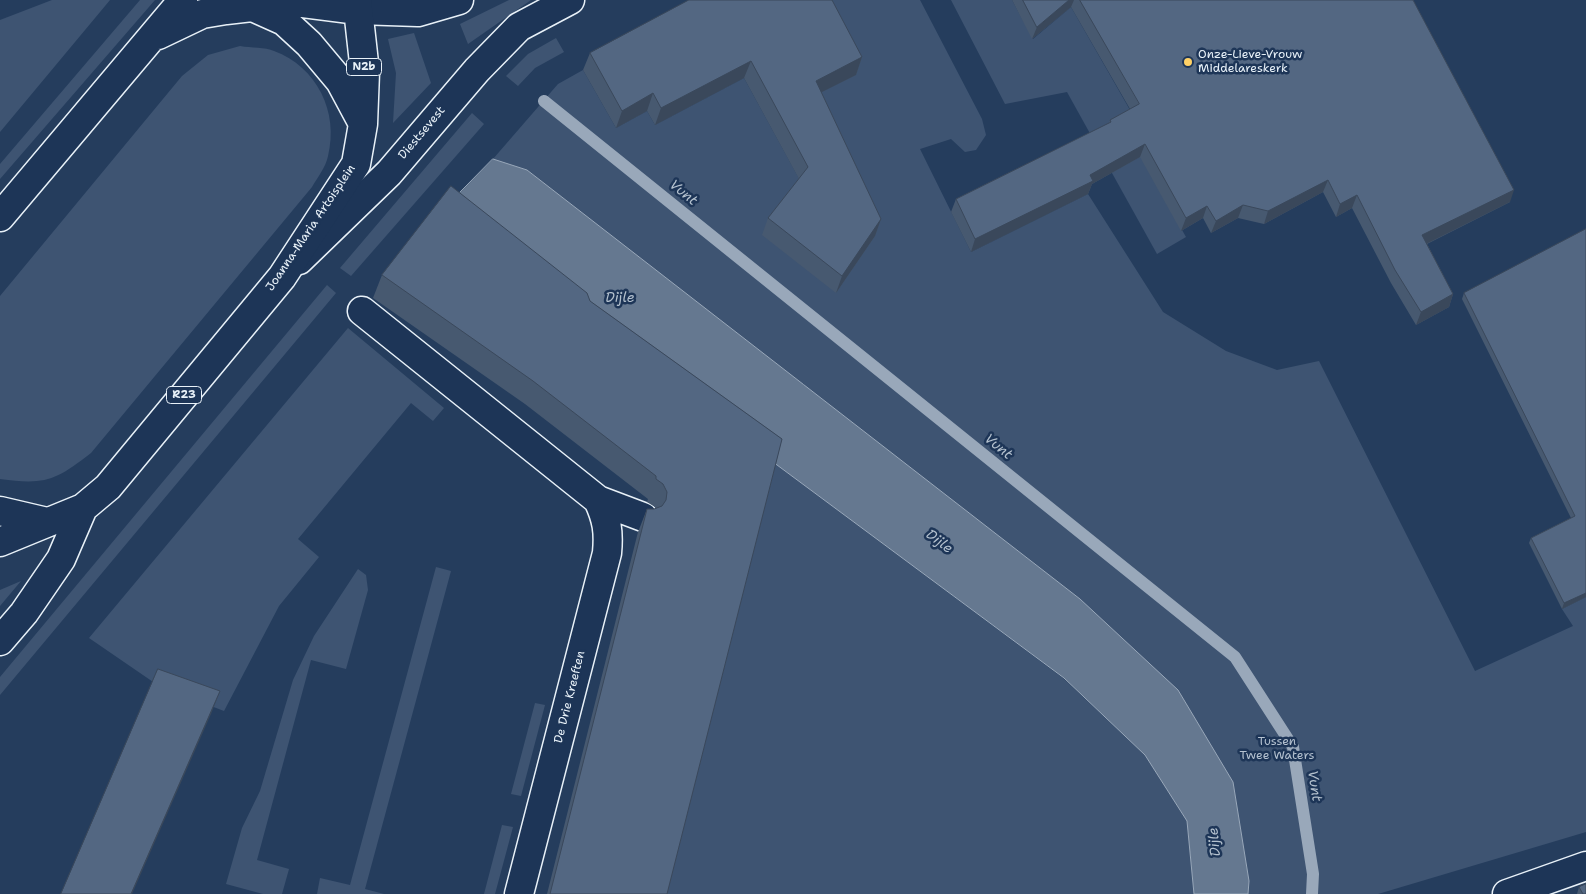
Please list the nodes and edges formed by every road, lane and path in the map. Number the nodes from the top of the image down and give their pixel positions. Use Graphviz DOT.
graph roads {
  1 [pos="183,0"];
  2 [pos="459,0"];
  3 [pos="570,0"];
  4 [pos="357,5"];
  5 [pos="255,8"];
  6 [pos="150,39"];
  7 [pos="363,124"];
  8 [pos="4,208"];
  9 [pos="282,277"];
  10 [pos="362,311"];
  11 [pos="598,500"];
  12 [pos="83,508"];
  13 [pos="0,511"];
  14 [pos="643,517"];
  15 [pos="47,522"];
  16 [pos="0,542"];
  17 [pos="0,641"];
  18 [pos="1586,866"];
  19 [pos="519,894"];
  20 [pos="1507,894"];
  1 -- 6 [label="main road"];
  2 -- 4 [label="main road"];
  3 -- 9 [label="main road, Diestsevest / R23"];
  4 -- 5 [label="main road"];
  4 -- 7 [label="main road, Joanna-Maria Artoisplein / N2b"];
  5 -- 6 [label="main road"];
  5 -- 7 [label="main road"];
  6 -- 8 [label="main road"];
  7 -- 9 [label="main road, Joanna-Maria Artoisplein / R23"];
  9 -- 12 [label="main road, Joanna-Maria Artoisplein / R23"];
  10 -- 11 [label="main road"];
  11 -- 14 [label="main road"];
  11 -- 19 [label="main road, De Drie Kreeften"];
  12 -- 15 [label="main road, Joanna-Maria Artoisplein / R23"];
  12 -- 17 [label="main road, R23"];
  13 -- 15 [label="main road"];
  15 -- 16 [label="main road, R23"];
  18 -- 20 [label="main road"];
}
